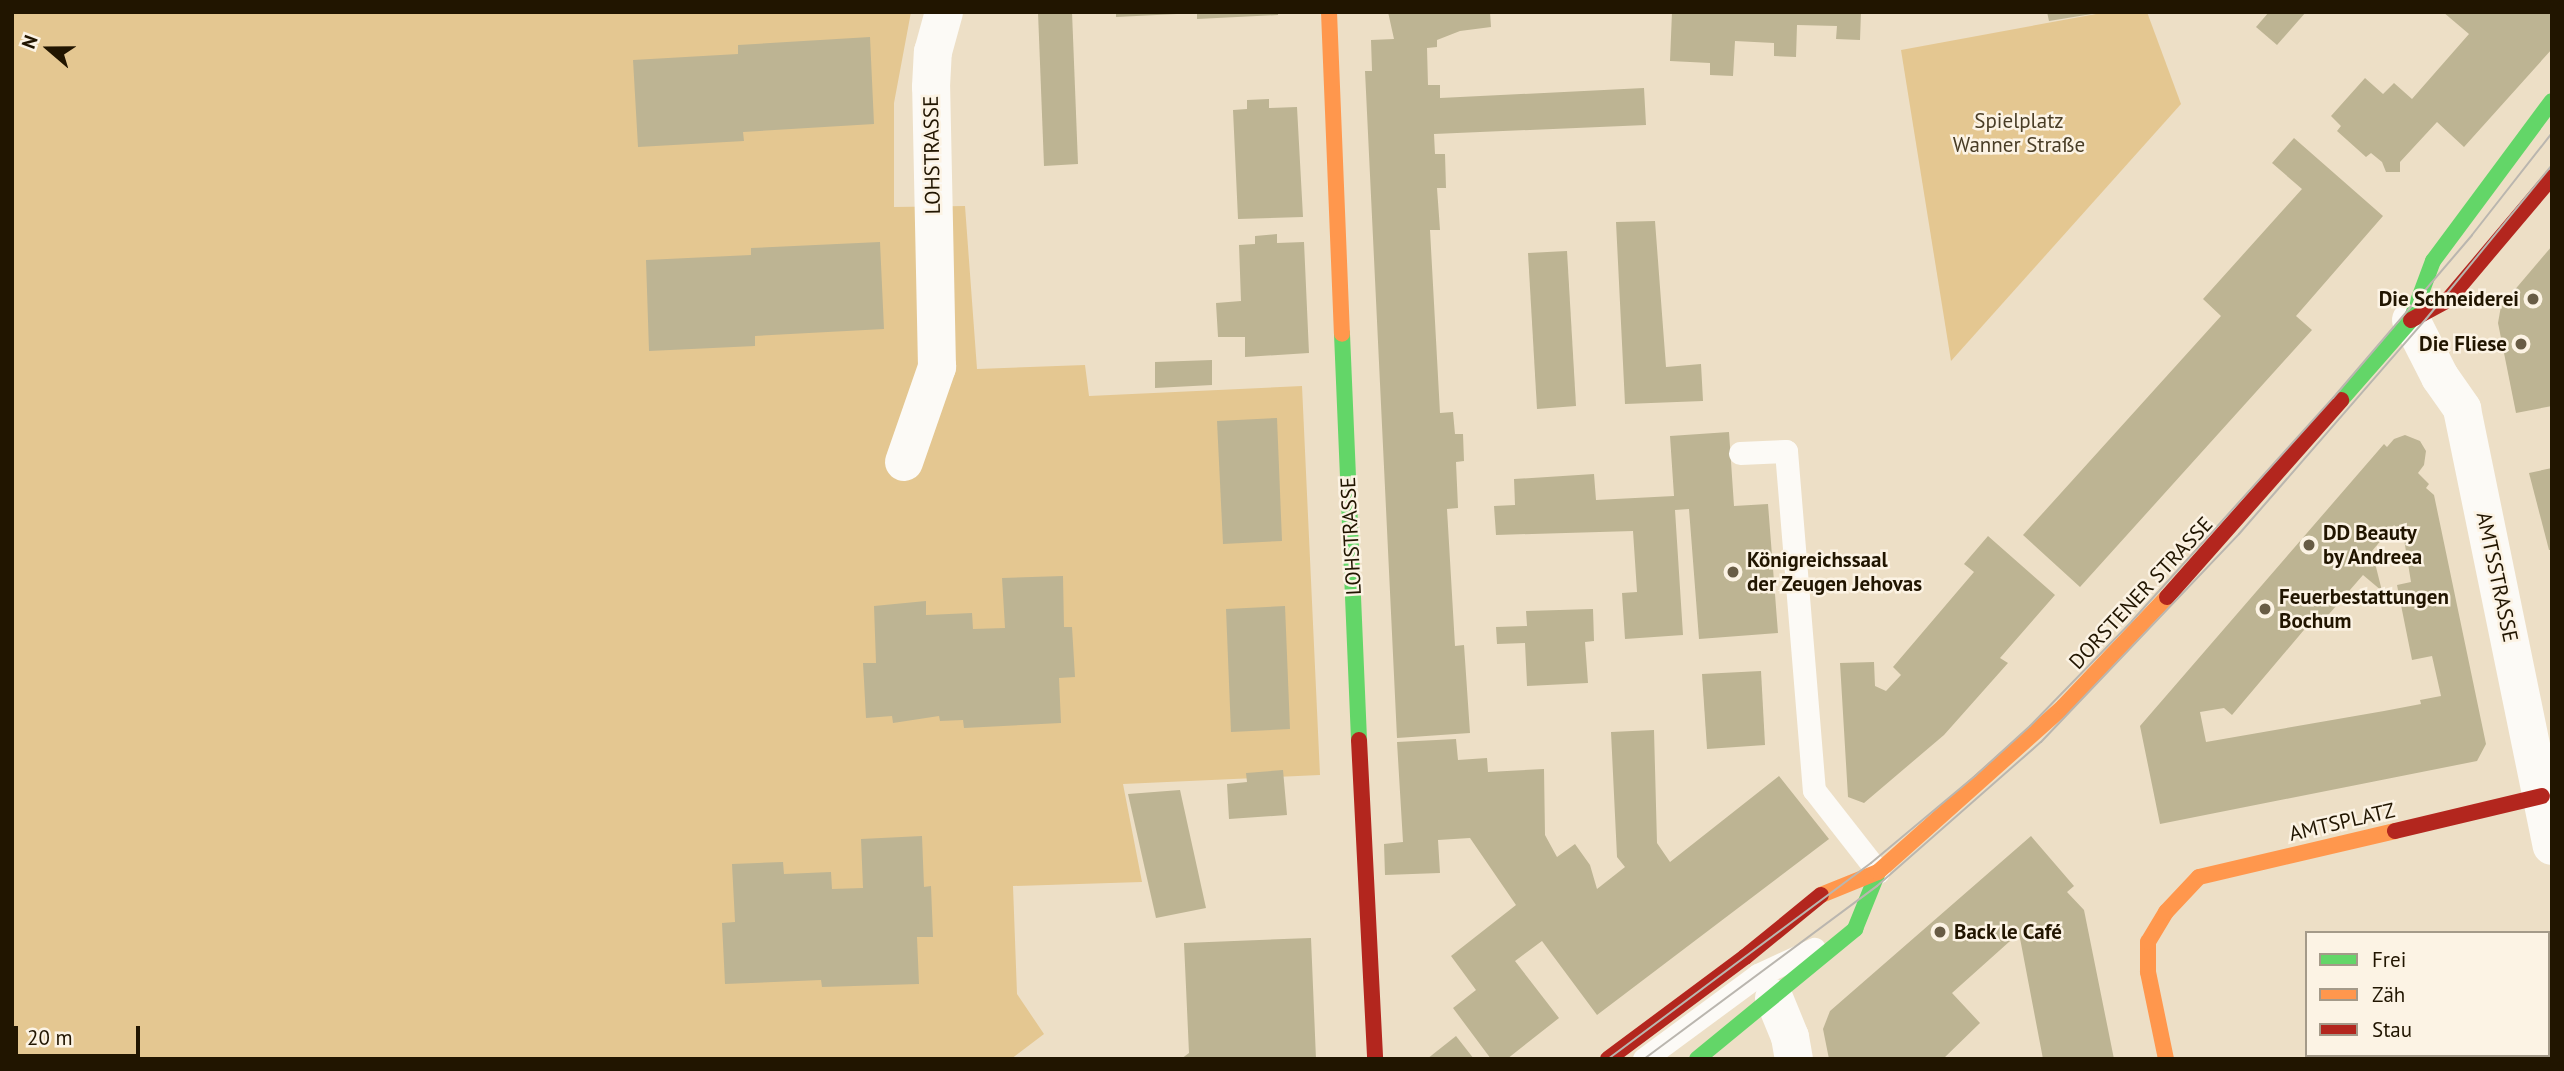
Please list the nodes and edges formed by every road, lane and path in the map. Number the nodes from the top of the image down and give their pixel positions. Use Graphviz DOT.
graph roads {
  1 [pos="944,12"];
  2 [pos="1329,12"];
  3 [pos="2552,101"];
  4 [pos="2552,177"];
  5 [pos="2411,320"];
  6 [pos="1740,453"];
  7 [pos="904,462"];
  8 [pos="2542,796"];
  9 [pos="2552,846"];
  10 [pos="1878,872"];
  11 [pos="1855,929"];
  12 [pos="1759,977"];
  13 [pos="1375,1059"];
  14 [pos="1608,1059"];
  15 [pos="1644,1059"];
  16 [pos="1697,1059"];
  17 [pos="1794,1059"];
  18 [pos="2166,1059"];
  1 -- 7 [label="street, LOHSTRASSE"];
  2 -- 13 [label="main road, LOHSTRASSE"];
  3 -- 5 [label="main road, DORSTENER STRASSE"];
  4 -- 5 [label="main road, DORSTENER STRASSE"];
  5 -- 8 [label="street, AMTSSTRASSE"];
  5 -- 10 [label="main road, DORSTENER STRASSE"];
  6 -- 10 [label="lane"];
  8 -- 9 [label="street, AMTSSTRASSE"];
  8 -- 18 [label="main road, AMTSPLATZ"];
  10 -- 11 [label="main road, DORSTENER STRASSE"];
  10 -- 12 [label="main road, DORSTENER STRASSE"];
  11 -- 12 [label="lane"];
  12 -- 14 [label="main road, DORSTENER STRASSE"];
  12 -- 15 [label="lane"];
  12 -- 16 [label="main road, DORSTENER STRASSE"];
  12 -- 17 [label="street"];
}
